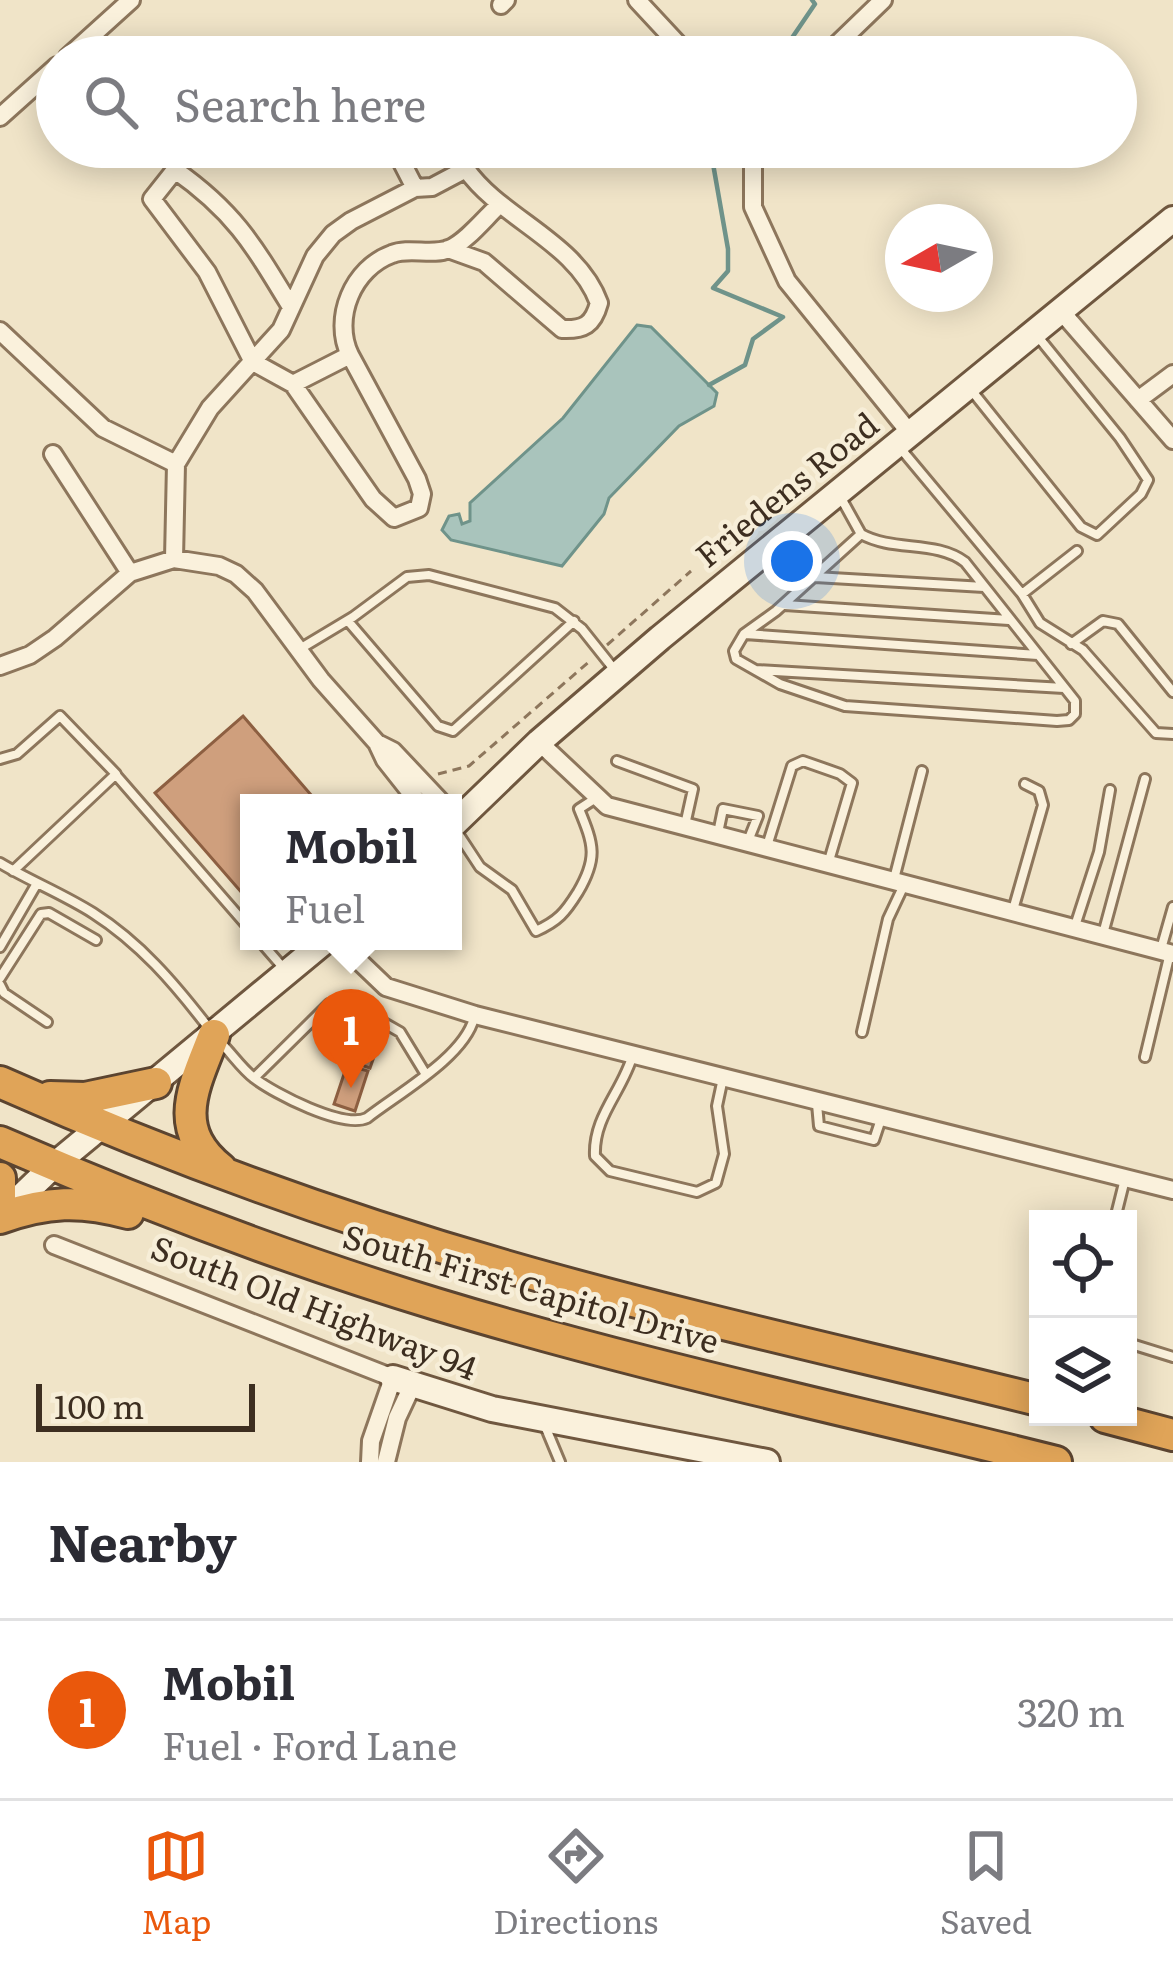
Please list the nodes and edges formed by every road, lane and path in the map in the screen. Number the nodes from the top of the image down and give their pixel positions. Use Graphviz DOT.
graph roads {
  1 [pos="131,0"];
  2 [pos="637,0"];
  3 [pos="883,0"];
  4 [pos="91,36"];
  5 [pos="670,36"];
  6 [pos="846,36"];
  7 [pos="36,85"];
  8 [pos="0,117"];
  9 [pos="405,168"];
  10 [pos="753,168"];
  11 [pos="466,169"];
  12 [pos="415,188"];
  13 [pos="499,206"];
  14 [pos="1173,219"];
  15 [pos="448,249"];
  16 [pos="291,307"];
  17 [pos="1060,310"];
  18 [pos="0,331"];
  19 [pos="1033,332"];
  20 [pos="350,355"];
  21 [pos="253,362"];
  22 [pos="1173,374"];
  23 [pos="293,384"];
  24 [pos="968,386"];
  25 [pos="1138,400"];
  26 [pos="903,438"];
  27 [pos="1173,440"];
  28 [pos="53,454"];
  29 [pos="176,464"];
  30 [pos="837,492"];
  31 [pos="861,534"];
  32 [pos="1077,551"];
  33 [pos="174,559"];
  34 [pos="691,572"];
  35 [pos="130,573"];
  36 [pos="814,577"];
  37 [pos="984,586"];
  38 [pos="1022,594"];
  39 [pos="783,605"];
  40 [pos="1010,620"];
  41 [pos="348,621"];
  42 [pos="574,621"];
  43 [pos="744,634"];
  44 [pos="1071,644"];
  45 [pos="298,650"];
  46 [pos="598,652"];
  47 [pos="1038,655"];
  48 [pos="0,666"];
  49 [pos="754,669"];
  50 [pos="618,674"];
  51 [pos="1064,688"];
  52 [pos="1173,692"];
  53 [pos="1173,734"];
  54 [pos="539,742"];
  55 [pos="376,743"];
  56 [pos="0,759"];
  57 [pos="617,761"];
  58 [pos="922,771"];
  59 [pos="116,774"];
  60 [pos="433,778"];
  61 [pos="1145,779"];
  62 [pos="1025,784"];
  63 [pos="1110,790"];
  64 [pos="412,794"];
  65 [pos="431,794"];
  66 [pos="597,797"];
  67 [pos="462,809"];
  68 [pos="684,826"];
  69 [pos="718,835"];
  70 [pos="462,836"];
  71 [pos="747,843"];
  72 [pos="766,848"];
  73 [pos="0,863"];
  74 [pos="828,864"];
  75 [pos="13,871"];
  76 [pos="900,882"];
  77 [pos="36,884"];
  78 [pos="1173,907"];
  79 [pos="1012,912"];
  80 [pos="240,918"];
  81 [pos="1075,928"];
  82 [pos="1103,936"];
  83 [pos="96,940"];
  84 [pos="0,947"];
  85 [pos="268,950"];
  86 [pos="314,950"];
  87 [pos="347,950"];
  88 [pos="1168,953"];
  89 [pos="287,972"];
  90 [pos="0,981"];
  91 [pos="475,1015"];
  92 [pos="47,1022"];
  93 [pos="862,1032"];
  94 [pos="214,1035"];
  95 [pos="633,1052"];
  96 [pos="1145,1057"];
  97 [pos="425,1073"];
  98 [pos="723,1075"];
  99 [pos="254,1078"];
  100 [pos="156,1083"];
  101 [pos="13,1088"];
  102 [pos="818,1099"];
  103 [pos="883,1115"];
  104 [pos="102,1126"];
  105 [pos="0,1142"];
  106 [pos="53,1166"];
  107 [pos="231,1176"];
  108 [pos="1125,1177"];
  109 [pos="0,1178"];
  110 [pos="1173,1190"];
  111 [pos="0,1205"];
  112 [pos="1117,1210"];
  113 [pos="0,1218"];
  114 [pos="188,1220"];
  115 [pos="54,1244"];
  116 [pos="1137,1346"];
  117 [pos="1173,1357"];
  118 [pos="403,1382"];
  119 [pos="1029,1398"];
  120 [pos="542,1419"];
  121 [pos="1137,1425"];
  122 [pos="1173,1435"];
  123 [pos="370,1462"];
  124 [pos="386,1462"];
  125 [pos="560,1462"];
  126 [pos="767,1462"];
  127 [pos="1056,1462"];
  1 -- 4 [label="street"];
  2 -- 5 [label="street"];
  3 -- 6 [label="street"];
  7 -- 8 [label="street"];
  9 -- 12 [label="street"];
  10 -- 26 [label="street"];
  11 -- 12 [label="street"];
  11 -- 13 [label="street"];
  12 -- 16 [label="street"];
  13 -- 15 [label="street"];
  13 -- 15 [label="street"];
  14 -- 17 [label="main road, Friedens Road"];
  15 -- 20 [label="street"];
  16 -- 21 [label="street"];
  16 -- 21 [label="street"];
  17 -- 19 [label="main road, Friedens Road"];
  17 -- 25 [label="street"];
  18 -- 29 [label="street"];
  19 -- 24 [label="main road, Friedens Road"];
  19 -- 24 [label="lane"];
  20 -- 23 [label="street"];
  20 -- 23 [label="street"];
  21 -- 23 [label="street"];
  21 -- 29 [label="street"];
  22 -- 25 [label="street"];
  24 -- 26 [label="main road, Friedens Road"];
  25 -- 27 [label="street"];
  26 -- 30 [label="main road, Friedens Road"];
  26 -- 38 [label="lane"];
  28 -- 35 [label="street"];
  29 -- 33 [label="street"];
  30 -- 31 [label="lane"];
  30 -- 50 [label="main road, Friedens Road"];
  31 -- 36 [label="lane"];
  31 -- 37 [label="lane"];
  32 -- 38 [label="lane"];
  33 -- 35 [label="street"];
  33 -- 45 [label="street"];
  34 -- 46 [label="path"];
  35 -- 48 [label="street"];
  36 -- 37 [label="lane"];
  36 -- 39 [label="lane"];
  37 -- 40 [label="lane"];
  38 -- 44 [label="lane"];
  39 -- 40 [label="lane"];
  39 -- 43 [label="lane"];
  40 -- 47 [label="lane"];
  41 -- 42 [label="lane"];
  41 -- 42 [label="lane"];
  41 -- 45 [label="lane"];
  42 -- 46 [label="lane"];
  43 -- 47 [label="lane"];
  43 -- 49 [label="lane"];
  44 -- 52 [label="lane"];
  44 -- 53 [label="lane"];
  45 -- 55 [label="street"];
  46 -- 50 [label="lane"];
  46 -- 60 [label="path"];
  47 -- 51 [label="lane"];
  49 -- 51 [label="lane"];
  49 -- 51 [label="lane"];
  50 -- 54 [label="main road, Friedens Road"];
  54 -- 66 [label="street"];
  54 -- 67 [label="main road, Friedens Road"];
  55 -- 64 [label="street"];
  55 -- 65 [label="street"];
  56 -- 59 [label="lane"];
  57 -- 68 [label="lane"];
  58 -- 76 [label="lane"];
  59 -- 75 [label="lane"];
  59 -- 80 [label="lane"];
  61 -- 82 [label="lane"];
  62 -- 79 [label="lane"];
  63 -- 81 [label="lane"];
  66 -- 68 [label="street"];
  66 -- 70 [label="lane"];
  68 -- 69 [label="street"];
  69 -- 71 [label="street"];
  69 -- 71 [label="lane"];
  71 -- 72 [label="street"];
  72 -- 74 [label="street"];
  72 -- 74 [label="lane"];
  73 -- 75 [label="lane"];
  74 -- 76 [label="street"];
  75 -- 77 [label="lane"];
  76 -- 79 [label="street"];
  76 -- 93 [label="lane"];
  77 -- 84 [label="lane"];
  77 -- 94 [label="lane"];
  78 -- 88 [label="lane"];
  79 -- 81 [label="street"];
  81 -- 82 [label="street"];
  82 -- 88 [label="street"];
  83 -- 90 [label="lane"];
  85 -- 89 [label="lane"];
  86 -- 89 [label="main road"];
  87 -- 91 [label="street"];
  88 -- 96 [label="lane"];
  89 -- 94 [label="main road"];
  90 -- 92 [label="lane"];
  91 -- 95 [label="street"];
  91 -- 97 [label="lane"];
  94 -- 99 [label="lane"];
  94 -- 100 [label="main road"];
  94 -- 107 [label="highway"];
  95 -- 98 [label="street"];
  95 -- 98 [label="lane"];
  97 -- 99 [label="lane"];
  97 -- 99 [label="lane"];
  98 -- 102 [label="street"];
  100 -- 101 [label="highway"];
  100 -- 104 [label="main road"];
  101 -- 104 [label="highway, South First Capitol Drive"];
  102 -- 103 [label="street"];
  102 -- 103 [label="lane"];
  103 -- 108 [label="street"];
  104 -- 106 [label="main road"];
  104 -- 107 [label="highway, South First Capitol Drive"];
  105 -- 106 [label="highway, South First Capitol Drive"];
  106 -- 113 [label="main road"];
  106 -- 114 [label="highway, South First Capitol Drive"];
  107 -- 119 [label="highway, South First Capitol Drive"];
  108 -- 110 [label="street"];
  108 -- 112 [label="lane"];
  109 -- 111 [label="highway"];
  113 -- 114 [label="highway"];
  114 -- 127 [label="highway, South First Capitol Drive"];
  115 -- 118 [label="street, South Old Highway 94"];
  116 -- 117 [label="lane"];
  118 -- 120 [label="main road, South Old Highway 94"];
  118 -- 123 [label="street"];
  118 -- 124 [label="street"];
  120 -- 125 [label="lane"];
  120 -- 126 [label="main road, South Old Highway 94"];
  121 -- 122 [label="highway"];
}
